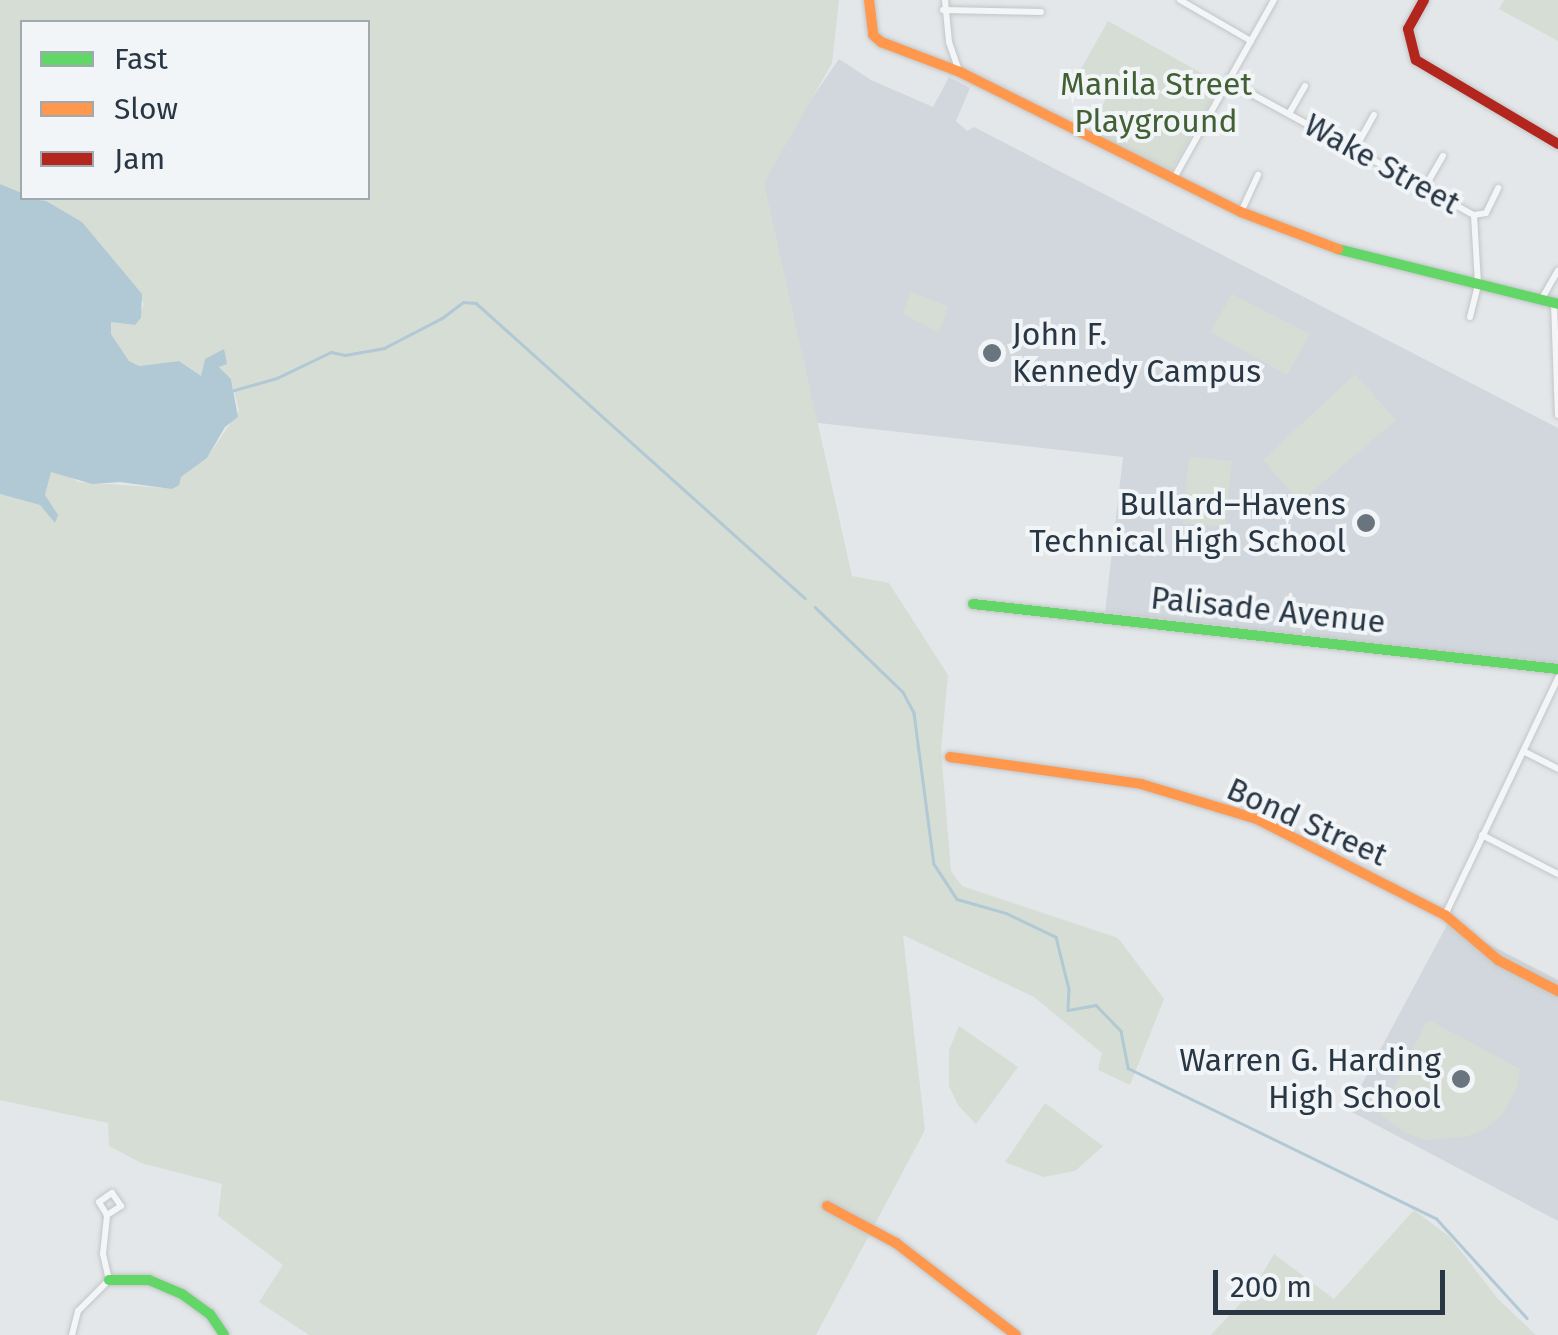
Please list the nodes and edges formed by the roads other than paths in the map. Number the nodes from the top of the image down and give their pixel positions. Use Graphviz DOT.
graph roads {
  1 [pos="870,0"];
  2 [pos="945,0"];
  3 [pos="1180,0"];
  4 [pos="1274,0"];
  5 [pos="1424,0"];
  6 [pos="943,10"];
  7 [pos="1041,12"];
  8 [pos="1251,41"];
  9 [pos="960,72"];
  10 [pos="1228,82"];
  11 [pos="1305,86"];
  12 [pos="1290,112"];
  13 [pos="1374,116"];
  14 [pos="1558,144"];
  15 [pos="1356,150"];
  16 [pos="1443,156"];
  17 [pos="1258,175"];
  18 [pos="1173,179"];
  19 [pos="1425,187"];
  20 [pos="1498,188"];
  21 [pos="1240,212"];
  22 [pos="1474,215"];
  23 [pos="1558,270"];
  24 [pos="1478,285"];
  25 [pos="1541,300"];
  26 [pos="1556,304"];
  27 [pos="1470,317"];
  28 [pos="1558,415"];
  29 [pos="973,604"];
  30 [pos="1558,668"];
  31 [pos="1558,678"];
  32 [pos="1526,752"];
  33 [pos="950,756"];
  34 [pos="1558,770"];
  35 [pos="1482,835"];
  36 [pos="1558,874"];
  37 [pos="1445,915"];
  38 [pos="1558,990"];
  39 [pos="827,1206"];
  40 [pos="108,1215"];
  41 [pos="109,1280"];
  42 [pos="72,1335"];
  43 [pos="224,1335"];
  44 [pos="1016,1335"];
  1 -- 9 [label="street"];
  2 -- 6 [label="street"];
  3 -- 8 [label="street"];
  4 -- 8 [label="street"];
  5 -- 14 [label="street"];
  6 -- 7 [label="street"];
  6 -- 9 [label="street"];
  8 -- 10 [label="street"];
  9 -- 18 [label="street"];
  10 -- 12 [label="street, Wake Street"];
  10 -- 18 [label="street"];
  11 -- 12 [label="street"];
  12 -- 15 [label="street, Wake Street"];
  13 -- 15 [label="street"];
  15 -- 19 [label="street, Wake Street"];
  16 -- 19 [label="street"];
  17 -- 21 [label="street"];
  18 -- 21 [label="street"];
  19 -- 22 [label="street, Wake Street"];
  20 -- 22 [label="street"];
  21 -- 24 [label="street"];
  22 -- 24 [label="street, Wake Street"];
  23 -- 25 [label="street"];
  24 -- 25 [label="street"];
  24 -- 27 [label="street, Wake Street"];
  25 -- 26 [label="street"];
  26 -- 28 [label="street"];
  29 -- 30 [label="street, Palisade Avenue"];
  31 -- 32 [label="street"];
  32 -- 34 [label="street"];
  32 -- 35 [label="street"];
  33 -- 37 [label="street, Bond Street"];
  35 -- 36 [label="street"];
  35 -- 37 [label="street"];
  37 -- 38 [label="street, Bond Street"];
  39 -- 44 [label="street"];
  40 -- 41 [label="street"];
  41 -- 42 [label="street"];
  41 -- 43 [label="street"];
}
